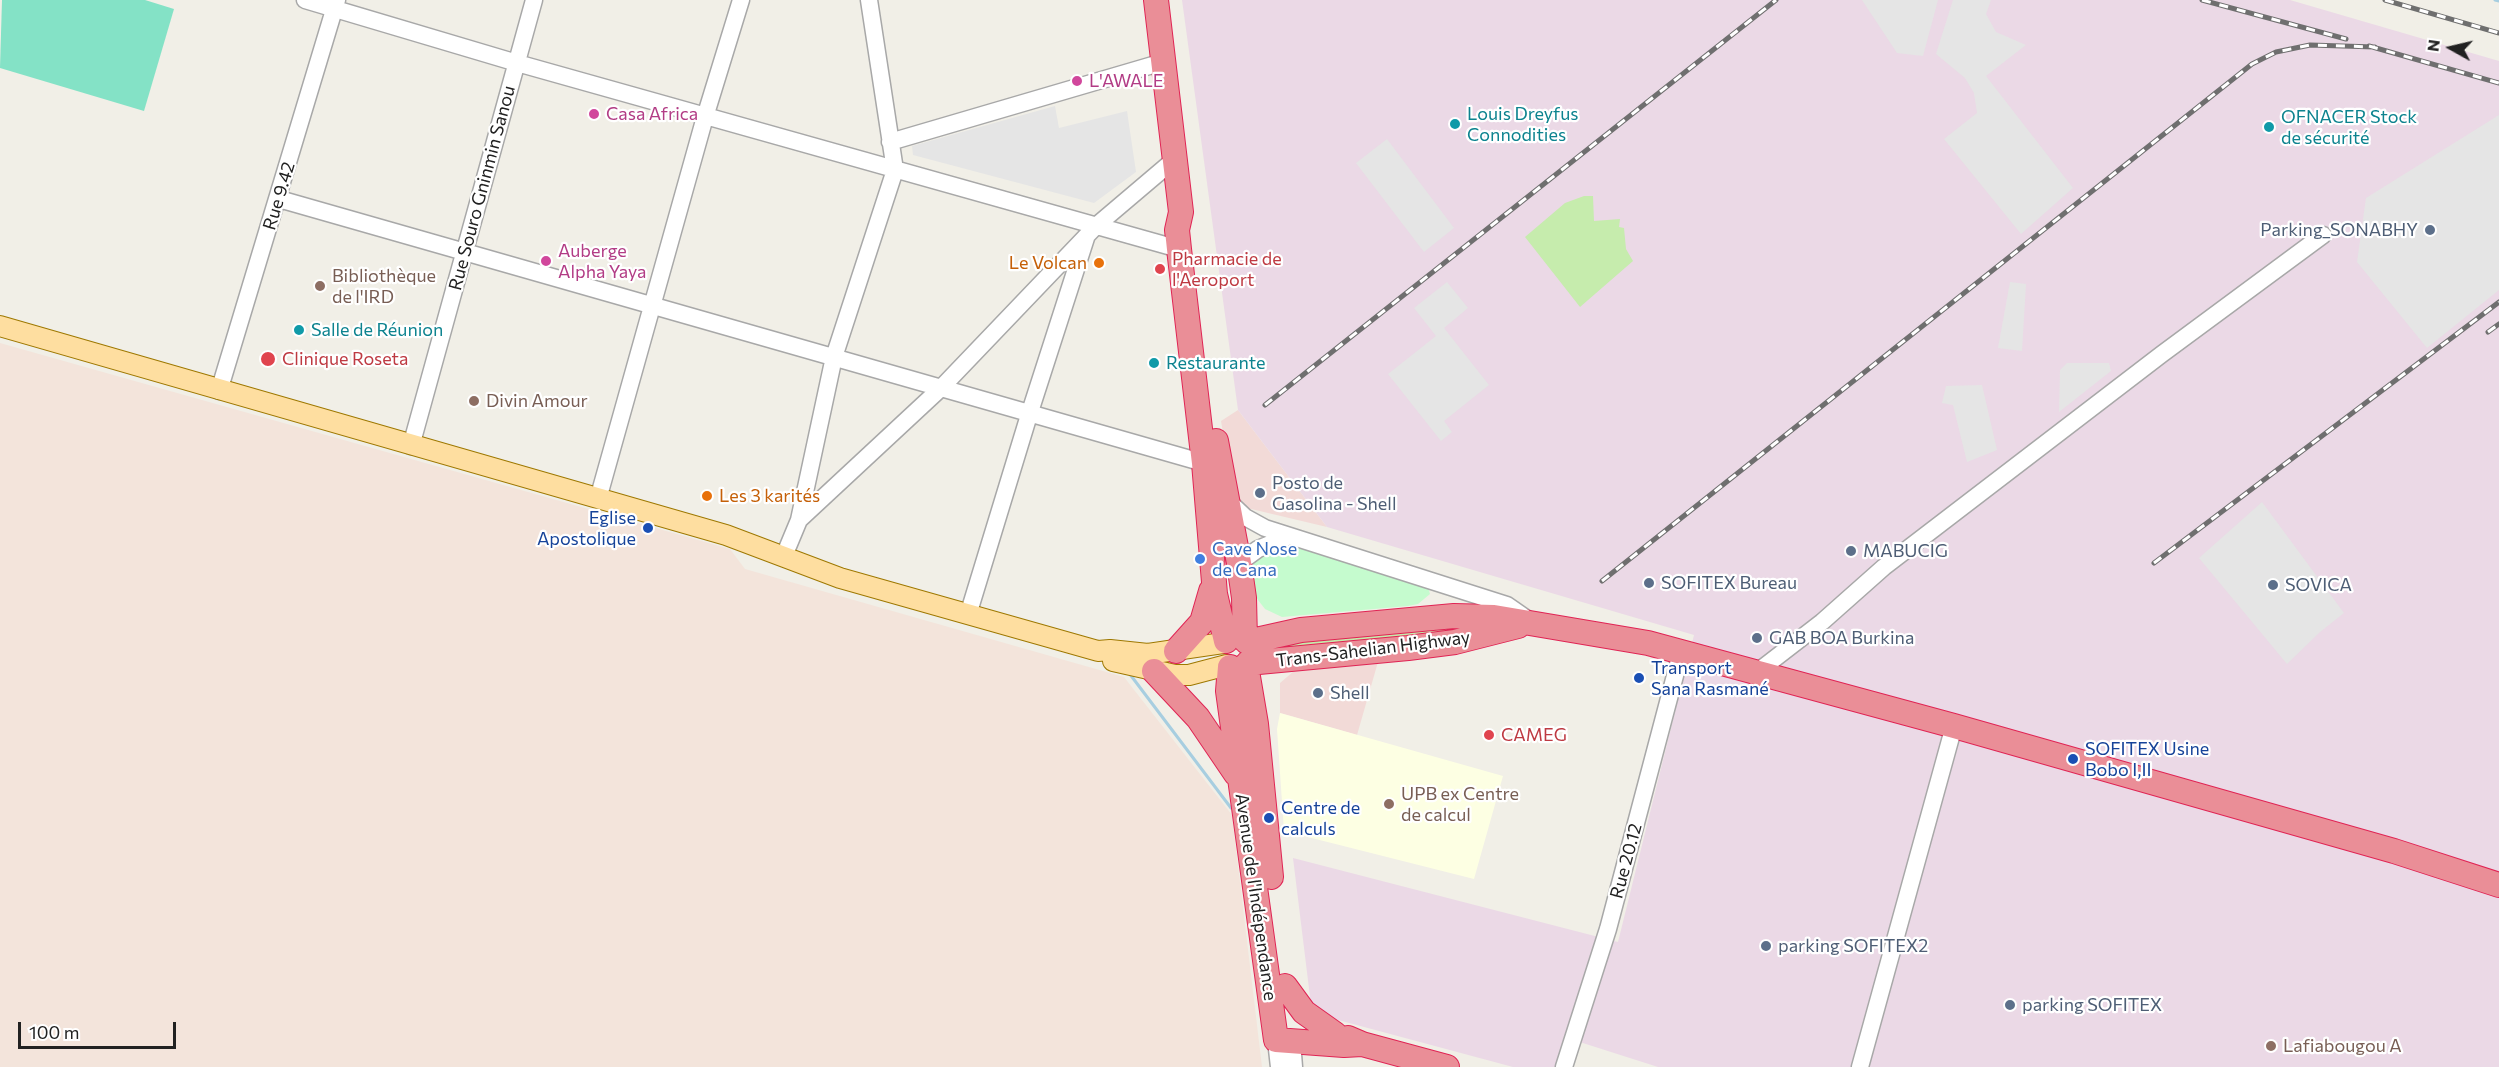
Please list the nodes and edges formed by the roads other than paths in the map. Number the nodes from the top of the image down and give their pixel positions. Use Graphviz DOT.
graph roads {
  1 [pos="305,0"];
  2 [pos="534,0"];
  3 [pos="741,0"];
  4 [pos="869,0"];
  5 [pos="1156,0"];
  6 [pos="336,4"];
  7 [pos="1162,62"];
  8 [pos="517,63"];
  9 [pos="705,117"];
  10 [pos="890,142"];
  11 [pos="1174,159"];
  12 [pos="895,170"];
  13 [pos="279,199"];
  14 [pos="1181,212"];
  15 [pos="1092,230"];
  16 [pos="2323,235"];
  17 [pos="1179,249"];
  18 [pos="465,251"];
  19 [pos="653,305"];
  20 [pos="0,326"];
  21 [pos="834,357"];
  22 [pos="941,388"];
  23 [pos="219,391"];
  24 [pos="1029,414"];
  25 [pos="411,446"];
  26 [pos="1204,463"];
  27 [pos="1226,499"];
  28 [pos="598,500"];
  29 [pos="799,520"];
  30 [pos="1287,537"];
  31 [pos="784,556"];
  32 [pos="1239,563"];
  33 [pos="1213,577"];
  34 [pos="968,615"];
  35 [pos="1533,623"];
  36 [pos="1098,651"];
  37 [pos="1176,651"];
  38 [pos="1236,653"];
  39 [pos="1681,653"];
  40 [pos="1154,671"];
  41 [pos="1756,673"];
  42 [pos="1954,726"];
  43 [pos="1241,782"];
  44 [pos="2499,885"];
  45 [pos="1285,986"];
  46 [pos="1335,1034"];
  47 [pos="1283,1035"];
  48 [pos="1362,1044"];
  49 [pos="1279,1067"];
  50 [pos="1294,1067"];
  51 [pos="1447,1067"];
  52 [pos="1564,1067"];
  53 [pos="1860,1067"];
  1 -- 6 [label="street"];
  2 -- 8 [label="street, Rue Souro Gninmin Sanou"];
  3 -- 9 [label="street"];
  4 -- 10 [label="street"];
  5 -- 7 [label="highway, Avenue de l'Indépendance"];
  6 -- 8 [label="street"];
  6 -- 13 [label="street, Rue 9.42"];
  7 -- 10 [label="street"];
  7 -- 11 [label="highway, Avenue de l'Indépendance"];
  8 -- 9 [label="street"];
  8 -- 18 [label="street, Rue Souro Gninmin Sanou"];
  9 -- 12 [label="street"];
  9 -- 19 [label="street"];
  10 -- 12 [label="street"];
  11 -- 14 [label="highway, Avenue de l'Indépendance"];
  11 -- 15 [label="street"];
  12 -- 15 [label="street"];
  12 -- 21 [label="street"];
  13 -- 18 [label="street"];
  13 -- 23 [label="street, Rue 9.42"];
  14 -- 17 [label="highway, Avenue de l'Indépendance"];
  14 -- 27 [label="highway, Avenue de l'Indépendance"];
  15 -- 17 [label="street"];
  15 -- 22 [label="street"];
  15 -- 24 [label="street"];
  16 -- 41 [label="street"];
  17 -- 26 [label="highway, Avenue de l'Indépendance"];
  18 -- 19 [label="street"];
  18 -- 25 [label="street, Rue Souro Gninmin Sanou"];
  19 -- 21 [label="street"];
  19 -- 28 [label="street"];
  20 -- 23 [label="main road"];
  21 -- 22 [label="street"];
  21 -- 29 [label="street"];
  22 -- 24 [label="street"];
  22 -- 29 [label="street"];
  23 -- 25 [label="main road"];
  24 -- 26 [label="street"];
  24 -- 34 [label="street"];
  25 -- 28 [label="main road"];
  26 -- 33 [label="highway, Avenue de l'Indépendance"];
  27 -- 30 [label="street"];
  27 -- 32 [label="highway, Avenue de l'Indépendance"];
  28 -- 31 [label="main road"];
  29 -- 31 [label="street"];
  30 -- 32 [label="street"];
  30 -- 35 [label="street"];
  31 -- 34 [label="main road"];
  32 -- 38 [label="highway, Avenue de l'Indépendance"];
  33 -- 37 [label="highway"];
  33 -- 38 [label="highway, Avenue de l'Indépendance"];
  34 -- 36 [label="main road"];
  35 -- 38 [label="highway, Trans-Sahelian Highway"];
  35 -- 39 [label="highway, Trans-Sahelian Highway"];
  36 -- 37 [label="main road"];
  36 -- 40 [label="main road"];
  37 -- 38 [label="main road"];
  38 -- 40 [label="main road"];
  38 -- 43 [label="highway, Avenue de l'Indépendance"];
  38 -- 45 [label="highway, Avenue de l'Indépendance"];
  39 -- 41 [label="highway, Trans-Sahelian Highway"];
  39 -- 52 [label="street, Rue 20.12"];
  40 -- 43 [label="highway"];
  41 -- 42 [label="highway, Trans-Sahelian Highway"];
  42 -- 44 [label="highway, Trans-Sahelian Highway"];
  42 -- 53 [label="street"];
  43 -- 47 [label="highway, Avenue de l'Indépendance"];
  45 -- 46 [label="highway"];
  45 -- 47 [label="highway, Avenue de l'Indépendance"];
  46 -- 47 [label="highway"];
  46 -- 48 [label="highway"];
  47 -- 48 [label="highway"];
  47 -- 49 [label="street"];
  47 -- 50 [label="street"];
  48 -- 51 [label="highway"];
}
